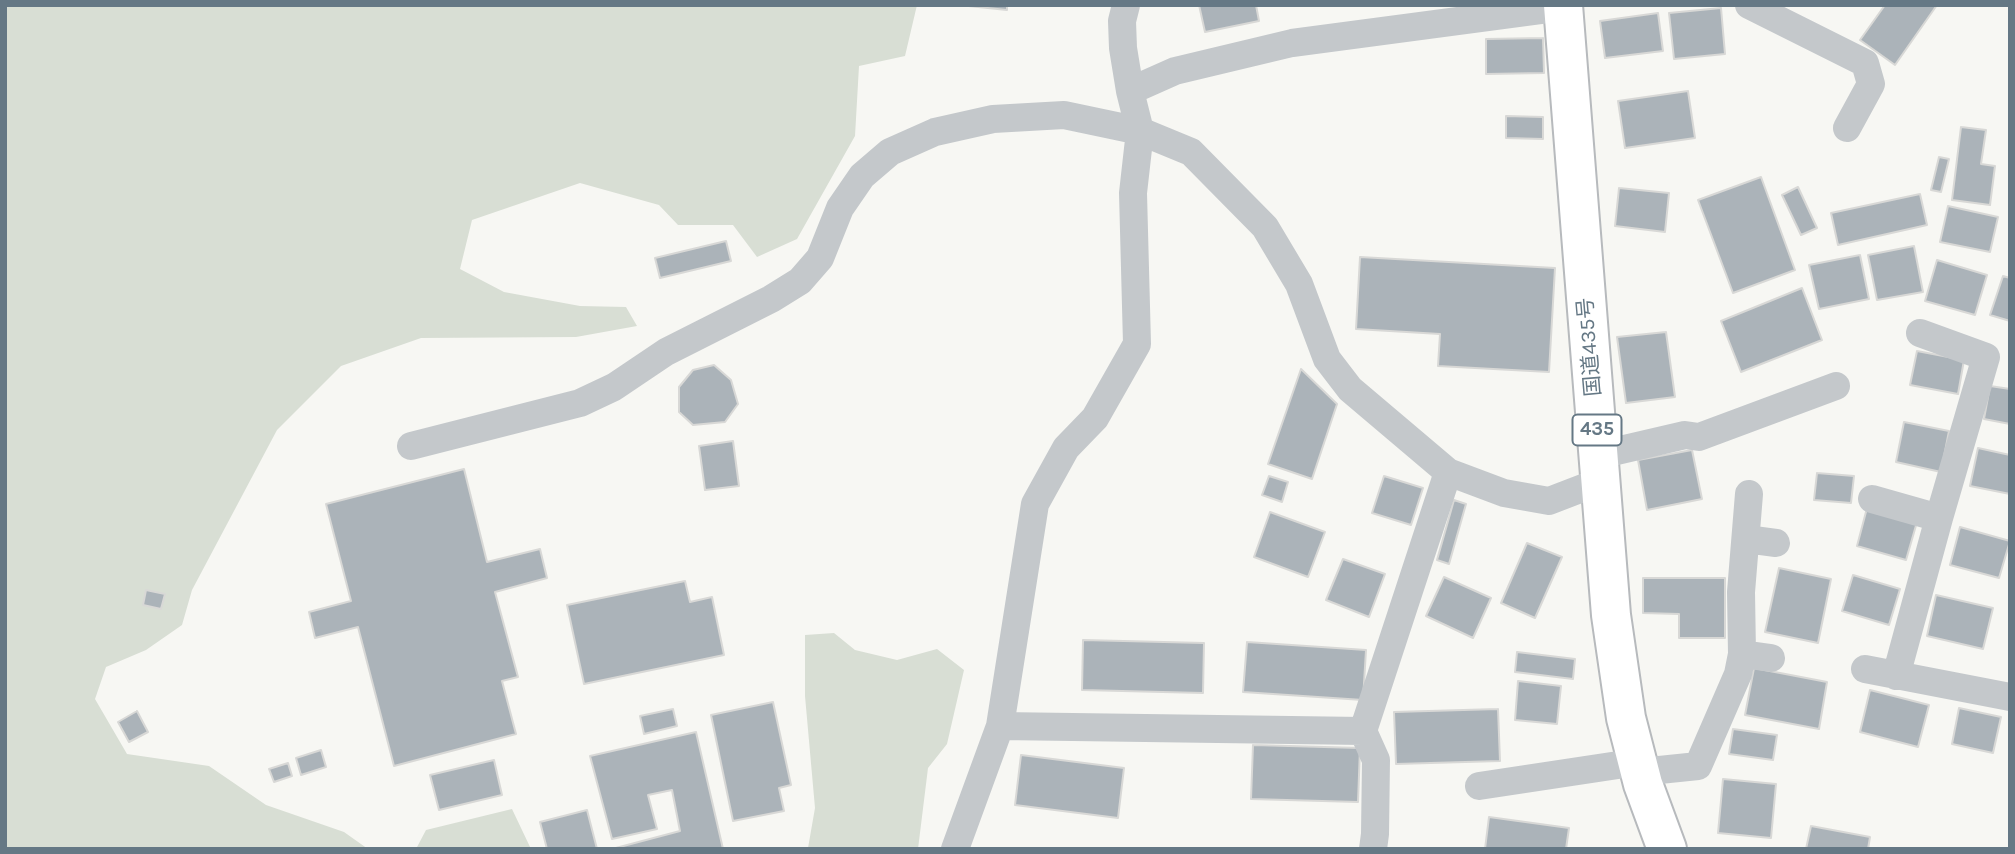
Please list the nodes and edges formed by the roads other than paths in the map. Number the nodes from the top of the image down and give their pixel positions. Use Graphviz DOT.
graph roads {
  1 [pos="1126,5"];
  2 [pos="1749,5"];
  3 [pos="1563,6"];
  4 [pos="1130,91"];
  5 [pos="1847,128"];
  6 [pos="1140,131"];
  7 [pos="1920,333"];
  8 [pos="1998,360"];
  9 [pos="1836,386"];
  10 [pos="411,446"];
  11 [pos="1600,468"];
  12 [pos="1448,472"];
  13 [pos="1749,494"];
  14 [pos="1872,499"];
  15 [pos="1939,518"];
  16 [pos="1746,540"];
  17 [pos="1776,543"];
  18 [pos="1742,654"];
  19 [pos="1771,658"];
  20 [pos="1865,669"];
  21 [pos="1896,676"];
  22 [pos="2010,697"];
  23 [pos="1000,726"];
  24 [pos="1363,731"];
  25 [pos="1639,767"];
  26 [pos="1479,786"];
  27 [pos="955,849"];
  28 [pos="1373,849"];
  29 [pos="1667,849"];
  1 -- 4 [label="street"];
  2 -- 5 [label="street"];
  3 -- 4 [label="street"];
  3 -- 11 [label="highway, 国道435号 / 435"];
  4 -- 6 [label="street"];
  6 -- 10 [label="street"];
  6 -- 12 [label="street"];
  6 -- 23 [label="street"];
  7 -- 8 [label="street"];
  8 -- 15 [label="street"];
  9 -- 11 [label="street"];
  11 -- 12 [label="street"];
  11 -- 25 [label="highway, 国道435号 / 435"];
  12 -- 24 [label="street"];
  13 -- 16 [label="street"];
  14 -- 15 [label="street"];
  15 -- 21 [label="street"];
  16 -- 17 [label="street"];
  16 -- 18 [label="street"];
  18 -- 19 [label="street"];
  18 -- 25 [label="street"];
  20 -- 21 [label="street"];
  21 -- 22 [label="street"];
  23 -- 24 [label="street"];
  23 -- 27 [label="street"];
  24 -- 28 [label="street"];
  25 -- 26 [label="street"];
  25 -- 29 [label="highway, 国道435号 / 435"];
}
